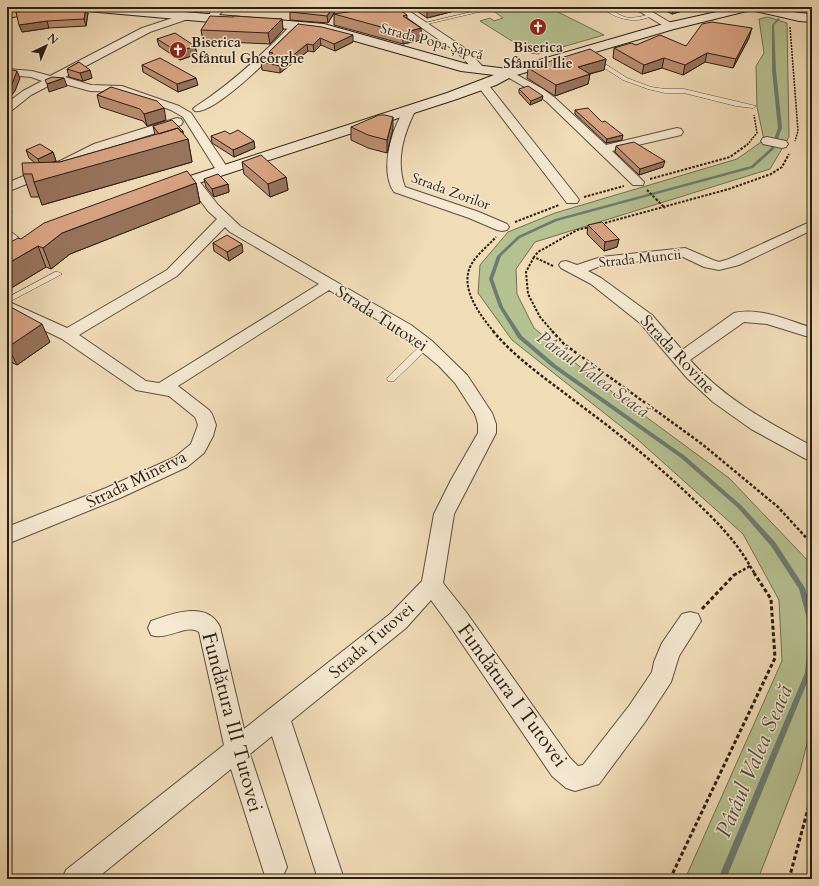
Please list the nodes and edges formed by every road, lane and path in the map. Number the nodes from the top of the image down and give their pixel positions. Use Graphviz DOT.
graph roads {
  1 [pos="49,7"];
  2 [pos="87,7"];
  3 [pos="397,7"];
  4 [pos="498,7"];
  5 [pos="603,7"];
  6 [pos="637,7"];
  7 [pos="751,7"];
  8 [pos="216,12"];
  9 [pos="7,14"];
  10 [pos="651,15"];
  11 [pos="806,18"];
  12 [pos="158,19"];
  13 [pos="423,24"];
  14 [pos="297,25"];
  15 [pos="671,26"];
  16 [pos="581,51"];
  17 [pos="445,63"];
  18 [pos="481,71"];
  19 [pos="7,72"];
  20 [pos="508,73"];
  21 [pos="50,80"];
  22 [pos="483,85"];
  23 [pos="27,93"];
  24 [pos="7,95"];
  25 [pos="452,96"];
  26 [pos="753,106"];
  27 [pos="7,109"];
  28 [pos="199,109"];
  29 [pos="410,109"];
  30 [pos="189,118"];
  31 [pos="678,132"];
  32 [pos="767,141"];
  33 [pos="788,148"];
  34 [pos="603,149"];
  35 [pos="223,170"];
  36 [pos="191,180"];
  37 [pos="638,182"];
  38 [pos="7,188"];
  39 [pos="647,191"];
  40 [pos="154,192"];
  41 [pos="572,200"];
  42 [pos="665,208"];
  43 [pos="224,220"];
  44 [pos="600,224"];
  45 [pos="812,225"];
  46 [pos="592,226"];
  47 [pos="502,227"];
  48 [pos="534,257"];
  49 [pos="572,268"];
  50 [pos="58,274"];
  51 [pos="329,284"];
  52 [pos="7,301"];
  53 [pos="7,306"];
  54 [pos="812,333"];
  55 [pos="68,335"];
  56 [pos="426,345"];
  57 [pos="681,358"];
  58 [pos="391,379"];
  59 [pos="163,388"];
  60 [pos="812,454"];
  61 [pos="7,536"];
  62 [pos="812,544"];
  63 [pos="750,566"];
  64 [pos="432,585"];
  65 [pos="690,621"];
  66 [pos="159,628"];
  67 [pos="278,718"];
  68 [pos="237,749"];
  69 [pos="812,794"];
  70 [pos="274,867"];
  71 [pos="75,879"];
  72 [pos="331,879"];
  73 [pos="670,879"];
  74 [pos="789,879"];
  1 -- 9 [label="main road"];
  2 -- 12 [label="main road, Strada Popa Șapcă"];
  3 -- 13 [label="street"];
  4 -- 13 [label="lane"];
  5 -- 10 [label="lane"];
  6 -- 10 [label="street"];
  7 -- 11 [label="main road"];
  7 -- 15 [label="main road"];
  8 -- 12 [label="main road, Strada Popa Șapcă"];
  8 -- 14 [label="main road, Strada Popa Șapcă"];
  10 -- 15 [label="street"];
  11 -- 33 [label="path"];
  12 -- 21 [label="street"];
  13 -- 18 [label="street"];
  14 -- 17 [label="main road, Strada Popa Șapcă"];
  14 -- 28 [label="street"];
  15 -- 16 [label="main road"];
  16 -- 20 [label="main road"];
  16 -- 26 [label="lane"];
  17 -- 18 [label="main road, Strada Popa Șapcă"];
  17 -- 25 [label="main road"];
  18 -- 20 [label="main road, Strada Popa Șapcă"];
  19 -- 21 [label="street"];
  20 -- 22 [label="main road"];
  20 -- 34 [label="street"];
  21 -- 23 [label="street"];
  21 -- 30 [label="street"];
  22 -- 25 [label="main road"];
  22 -- 41 [label="street"];
  23 -- 24 [label="street"];
  23 -- 27 [label="street"];
  25 -- 29 [label="main road"];
  26 -- 37 [label="path"];
  29 -- 35 [label="main road"];
  29 -- 47 [label="street, Strada Zorilor"];
  30 -- 35 [label="street"];
  30 -- 38 [label="street"];
  31 -- 34 [label="street"];
  32 -- 33 [label="street"];
  33 -- 44 [label="path"];
  34 -- 37 [label="street"];
  35 -- 36 [label="main road"];
  36 -- 40 [label="main road"];
  36 -- 43 [label="street, Strada Tutovei"];
  37 -- 41 [label="path"];
  39 -- 42 [label="path, bridge"];
  41 -- 47 [label="path"];
  43 -- 51 [label="street, Strada Tutovei"];
  43 -- 55 [label="street"];
  45 -- 49 [label="street, Strada Muncii"];
  46 -- 48 [label="path"];
  47 -- 63 [label="path"];
  48 -- 49 [label="path"];
  48 -- 62 [label="path"];
  49 -- 57 [label="street, Strada Rovine"];
  50 -- 52 [label="lane"];
  51 -- 56 [label="street, Strada Tutovei"];
  51 -- 59 [label="street"];
  53 -- 55 [label="street, Strada Minerva"];
  54 -- 57 [label="street"];
  55 -- 59 [label="street, Strada Minerva"];
  56 -- 58 [label="lane"];
  56 -- 64 [label="street, Strada Tutovei"];
  57 -- 60 [label="street, Strada Rovine"];
  59 -- 61 [label="street, Strada Minerva"];
  63 -- 65 [label="path"];
  63 -- 73 [label="path"];
  64 -- 65 [label="street, Fundătura I Tutovei"];
  64 -- 67 [label="street, Strada Tutovei"];
  66 -- 68 [label="street, Fundătura III Tutovei"];
  67 -- 68 [label="street, Strada Tutovei"];
  67 -- 72 [label="street"];
  68 -- 70 [label="street, Fundătura III Tutovei"];
  68 -- 71 [label="street, Strada Tutovei"];
  69 -- 74 [label="path"];
}
